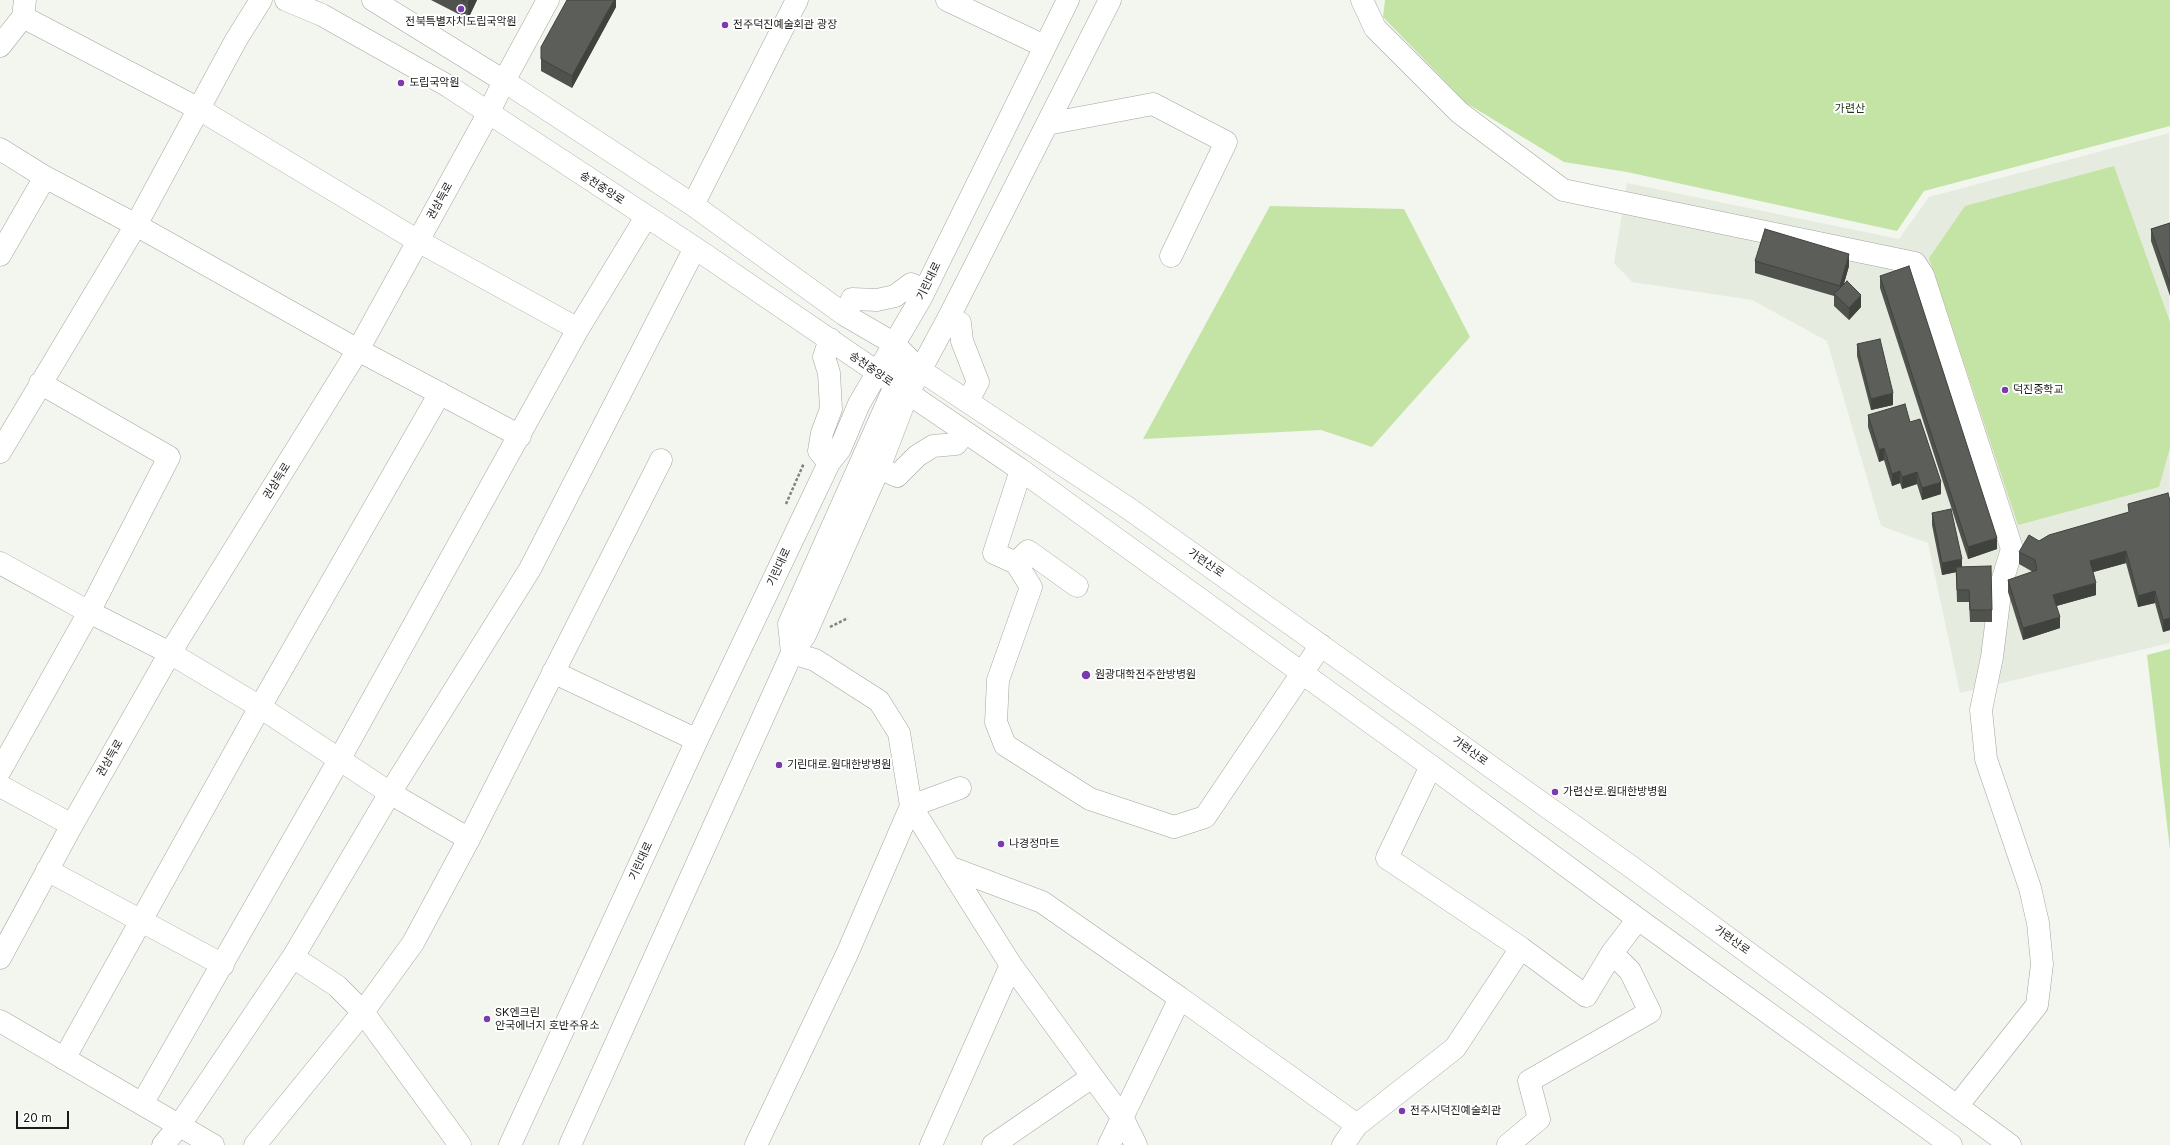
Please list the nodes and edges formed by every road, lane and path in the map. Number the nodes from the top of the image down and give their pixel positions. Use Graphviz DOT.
graph roads {
  1 [pos="261,0"];
  2 [pos="286,0"];
  3 [pos="373,0"];
  4 [pos="548,0"];
  5 [pos="796,0"];
  6 [pos="948,0"];
  7 [pos="1068,0"];
  8 [pos="1110,0"];
  9 [pos="1362,0"];
  10 [pos="24,8"];
  11 [pos="0,46"];
  12 [pos="1044,46"];
  13 [pos="504,81"];
  14 [pos="199,108"];
  15 [pos="488,114"];
  16 [pos="1047,124"];
  17 [pos="0,149"];
  18 [pos="45,177"];
  19 [pos="693,205"];
  20 [pos="646,217"];
  21 [pos="136,225"];
  22 [pos="418,241"];
  23 [pos="695,248"];
  24 [pos="0,256"];
  25 [pos="1172,256"];
  26 [pos="719,264"];
  27 [pos="924,290"];
  28 [pos="845,315"];
  29 [pos="949,317"];
  30 [pos="578,329"];
  31 [pos="830,339"];
  32 [pos="358,350"];
  33 [pos="920,370"];
  34 [pos="892,371"];
  35 [pos="40,383"];
  36 [pos="440,393"];
  37 [pos="968,401"];
  38 [pos="965,433"];
  39 [pos="520,436"];
  40 [pos="0,452"];
  41 [pos="661,460"];
  42 [pos="829,463"];
  43 [pos="879,468"];
  44 [pos="1021,470"];
  45 [pos="0,563"];
  46 [pos="1016,563"];
  47 [pos="1077,586"];
  48 [pos="89,612"];
  49 [pos="848,618"];
  50 [pos="827,634"];
  51 [pos="1321,645"];
  52 [pos="170,653"];
  53 [pos="792,653"];
  54 [pos="553,672"];
  55 [pos="1304,674"];
  56 [pos="260,707"];
  57 [pos="697,740"];
  58 [pos="339,760"];
  59 [pos="1431,766"];
  60 [pos="0,771"];
  61 [pos="0,786"];
  62 [pos="960,788"];
  63 [pos="390,793"];
  64 [pos="911,806"];
  65 [pos="72,825"];
  66 [pos="469,839"];
  67 [pos="949,867"];
  68 [pos="47,870"];
  69 [pos="1638,919"];
  70 [pos="141,922"];
  71 [pos="1521,948"];
  72 [pos="1612,953"];
  73 [pos="293,957"];
  74 [pos="0,958"];
  75 [pos="223,965"];
  76 [pos="1011,965"];
  77 [pos="1180,998"];
  78 [pos="363,1012"];
  79 [pos="0,1021"];
  80 [pos="64,1058"];
  81 [pos="1092,1077"];
  82 [pos="142,1104"];
  83 [pos="1958,1105"];
  84 [pos="1122,1117"];
  85 [pos="1357,1125"];
  86 [pos="179,1126"];
  87 [pos="163,1145"];
  88 [pos="213,1145"];
  89 [pos="255,1145"];
  90 [pos="460,1145"];
  91 [pos="510,1145"];
  92 [pos="570,1145"];
  93 [pos="756,1145"];
  94 [pos="931,1145"];
  95 [pos="993,1145"];
  96 [pos="1109,1145"];
  97 [pos="1136,1145"];
  98 [pos="1343,1145"];
  99 [pos="1508,1145"];
  100 [pos="1951,1145"];
  101 [pos="2010,1145"];
  1 -- 14 [label="street"];
  2 -- 15 [label="street, 송천중앙로"];
  3 -- 13 [label="street, 송천중앙로"];
  4 -- 13 [label="street, 권삼득로"];
  5 -- 19 [label="street"];
  6 -- 12 [label="street"];
  7 -- 12 [label="street, 기린대로"];
  8 -- 16 [label="street, 기린대로"];
  9 -- 83 [label="street"];
  10 -- 11 [label="street"];
  10 -- 14 [label="street"];
  12 -- 27 [label="street, 기린대로"];
  13 -- 15 [label="street, 권삼득로"];
  13 -- 19 [label="street, 송천중앙로"];
  14 -- 21 [label="street"];
  14 -- 22 [label="street"];
  15 -- 20 [label="street, 송천중앙로"];
  15 -- 22 [label="street, 권삼득로"];
  16 -- 25 [label="street"];
  16 -- 29 [label="street, 기린대로"];
  17 -- 18 [label="street"];
  18 -- 21 [label="street"];
  18 -- 24 [label="street"];
  19 -- 28 [label="street, 송천중앙로"];
  20 -- 23 [label="street, 송천중앙로"];
  20 -- 30 [label="street"];
  21 -- 32 [label="street"];
  21 -- 35 [label="street"];
  22 -- 30 [label="street"];
  22 -- 32 [label="street, 권삼득로"];
  23 -- 26 [label="street, 송천중앙로"];
  23 -- 63 [label="street"];
  26 -- 31 [label="street, 송천중앙로"];
  26 -- 34 [label="street"];
  27 -- 28 [label="street"];
  27 -- 34 [label="street, 기린대로"];
  28 -- 34 [label="street, 송천중앙로"];
  29 -- 33 [label="street, 기린대로"];
  29 -- 37 [label="street"];
  30 -- 39 [label="street"];
  31 -- 34 [label="street, 송천중앙로"];
  31 -- 42 [label="street"];
  32 -- 36 [label="street"];
  32 -- 52 [label="street, 권삼득로"];
  33 -- 34 [label="street, 송천중앙로"];
  33 -- 34 [label="street, 기린대로"];
  33 -- 37 [label="street, 가련산로"];
  34 -- 38 [label="street"];
  34 -- 42 [label="street, 기린대로"];
  34 -- 43 [label="street, 기린대로"];
  34 -- 53 [label="street"];
  35 -- 40 [label="street"];
  35 -- 48 [label="street"];
  36 -- 39 [label="street"];
  36 -- 56 [label="street"];
  37 -- 51 [label="street, 가련산로"];
  38 -- 43 [label="street"];
  38 -- 44 [label="street"];
  39 -- 58 [label="street"];
  41 -- 54 [label="street"];
  42 -- 57 [label="street, 기린대로"];
  43 -- 53 [label="street, 기린대로"];
  44 -- 46 [label="street"];
  44 -- 55 [label="street"];
  45 -- 48 [label="street"];
  46 -- 47 [label="street"];
  46 -- 55 [label="street"];
  48 -- 52 [label="street"];
  48 -- 60 [label="street"];
  49 -- 50 [label="path"];
  51 -- 55 [label="street"];
  51 -- 83 [label="street, 가련산로"];
  52 -- 56 [label="street"];
  52 -- 65 [label="street, 권삼득로"];
  53 -- 64 [label="street"];
  53 -- 92 [label="street, 기린대로"];
  54 -- 57 [label="street"];
  54 -- 66 [label="street"];
  55 -- 59 [label="street"];
  56 -- 58 [label="street"];
  56 -- 70 [label="street"];
  57 -- 91 [label="street, 기린대로"];
  58 -- 63 [label="street"];
  58 -- 75 [label="street"];
  59 -- 69 [label="street"];
  59 -- 71 [label="street"];
  61 -- 65 [label="street"];
  62 -- 64 [label="street"];
  63 -- 66 [label="street"];
  63 -- 73 [label="street"];
  64 -- 67 [label="street"];
  64 -- 93 [label="street"];
  65 -- 68 [label="street, 권삼득로"];
  66 -- 78 [label="street"];
  67 -- 76 [label="street"];
  67 -- 77 [label="street"];
  68 -- 70 [label="street"];
  68 -- 74 [label="street, 권삼득로"];
  69 -- 72 [label="street"];
  69 -- 100 [label="street"];
  70 -- 75 [label="street"];
  70 -- 80 [label="street"];
  71 -- 72 [label="street"];
  71 -- 85 [label="street"];
  72 -- 99 [label="street"];
  73 -- 78 [label="street"];
  73 -- 86 [label="street"];
  75 -- 82 [label="street"];
  76 -- 81 [label="street"];
  76 -- 94 [label="street"];
  77 -- 84 [label="street"];
  77 -- 85 [label="street"];
  78 -- 89 [label="street"];
  78 -- 90 [label="street"];
  79 -- 80 [label="street"];
  80 -- 82 [label="street"];
  81 -- 84 [label="street"];
  81 -- 95 [label="street"];
  82 -- 86 [label="street"];
  83 -- 101 [label="street, 가련산로"];
  84 -- 96 [label="street"];
  84 -- 97 [label="street"];
  85 -- 98 [label="street"];
  86 -- 87 [label="street"];
  86 -- 88 [label="street"];
}
